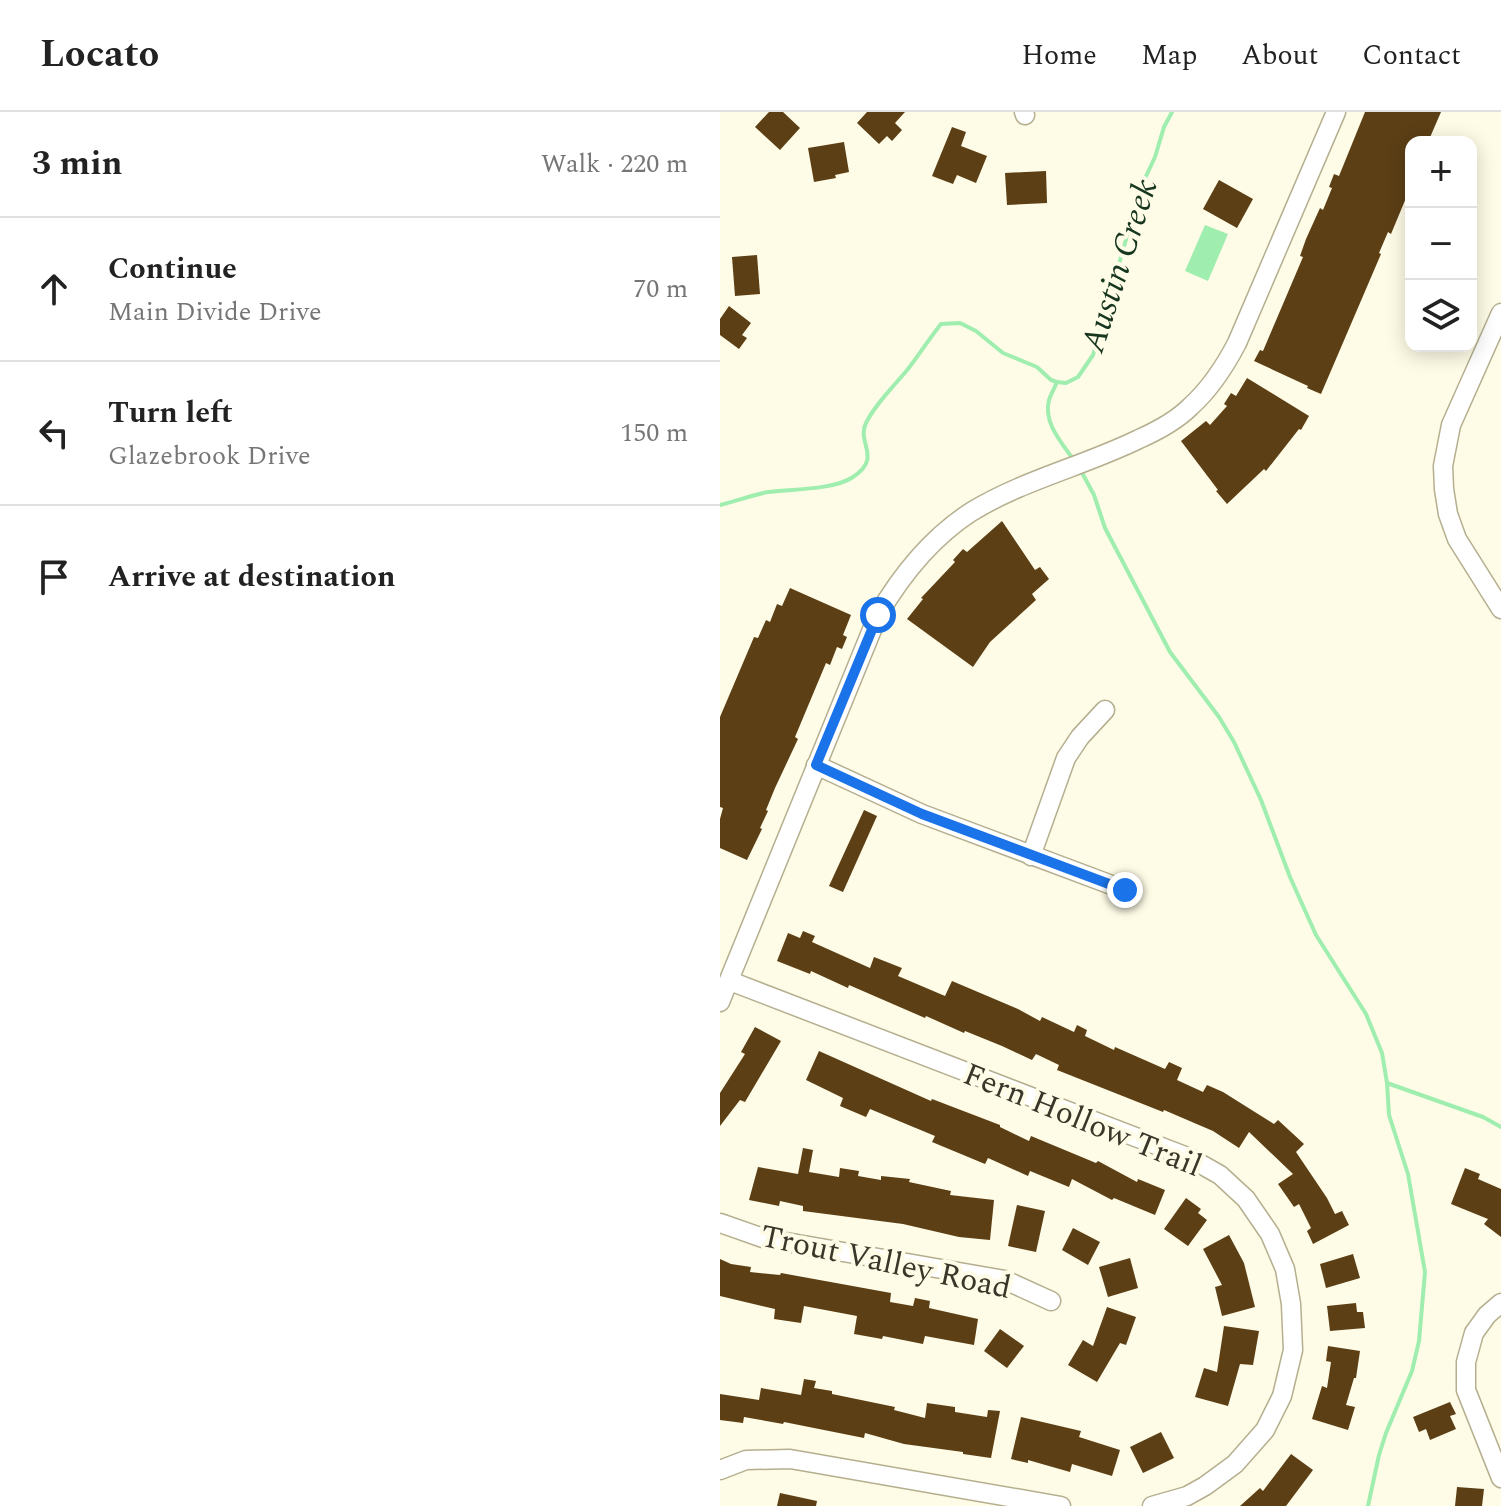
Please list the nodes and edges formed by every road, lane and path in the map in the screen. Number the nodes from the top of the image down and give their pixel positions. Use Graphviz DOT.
graph roads {
  1 [pos="1336,112"];
  2 [pos="1501,313"];
  3 [pos="1493,354"];
  4 [pos="1501,609"];
  5 [pos="1105,710"];
  6 [pos="816,765"];
  7 [pos="1031,856"];
  8 [pos="1125,890"];
  9 [pos="730,981"];
  10 [pos="720,1002"];
  11 [pos="720,1223"];
  12 [pos="1051,1301"];
  13 [pos="1501,1303"];
  14 [pos="720,1470"];
  15 [pos="1501,1478"];
  16 [pos="998,1501"];
  17 [pos="1191,1501"];
  18 [pos="1061,1506"];
  19 [pos="1152,1506"];
  1 -- 6 [label="street"];
  2 -- 3 [label="street"];
  3 -- 4 [label="street"];
  5 -- 7 [label="street"];
  6 -- 7 [label="street"];
  6 -- 9 [label="street"];
  7 -- 8 [label="street"];
  9 -- 10 [label="street"];
  9 -- 17 [label="street, Fern Hollow Trail"];
  11 -- 12 [label="street, Trout Valley Road"];
  13 -- 15 [label="street"];
  14 -- 16 [label="street"];
  16 -- 18 [label="street"];
  17 -- 19 [label="street, Fern Hollow Trail"];
}
